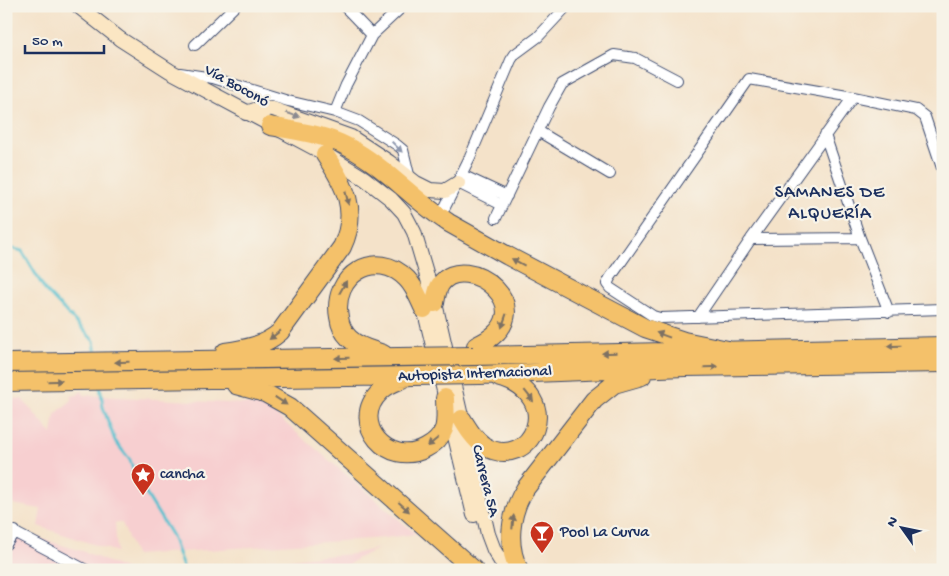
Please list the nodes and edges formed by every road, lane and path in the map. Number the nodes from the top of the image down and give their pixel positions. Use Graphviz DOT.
graph roads {
  1 [pos="78,6"];
  2 [pos="235,6"];
  3 [pos="344,6"];
  4 [pos="403,6"];
  5 [pos="567,6"];
  6 [pos="372,35"];
  7 [pos="195,45"];
  8 [pos="170,71"];
  9 [pos="677,80"];
  10 [pos="852,97"];
  11 [pos="246,112"];
  12 [pos="335,112"];
  13 [pos="270,126"];
  14 [pos="368,126"];
  15 [pos="538,131"];
  16 [pos="825,135"];
  17 [pos="358,141"];
  18 [pos="325,155"];
  19 [pos="943,171"];
  20 [pos="610,174"];
  21 [pos="410,179"];
  22 [pos="460,179"];
  23 [pos="504,200"];
  24 [pos="440,217"];
  25 [pos="496,218"];
  26 [pos="860,238"];
  27 [pos="751,239"];
  28 [pos="429,306"];
  29 [pos="943,309"];
  30 [pos="889,312"];
  31 [pos="698,317"];
  32 [pos="943,346"];
  33 [pos="728,350"];
  34 [pos="475,351"];
  35 [pos="395,357"];
  36 [pos="170,362"];
  37 [pos="6,363"];
  38 [pos="943,363"];
  39 [pos="684,368"];
  40 [pos="484,375"];
  41 [pos="411,377"];
  42 [pos="201,379"];
  43 [pos="6,382"];
  44 [pos="445,398"];
  45 [pos="462,419"];
  46 [pos="11,529"];
  47 [pos="6,544"];
  48 [pos="86,570"];
  49 [pos="474,570"];
  50 [pos="498,570"];
  51 [pos="506,570"];
  52 [pos="519,570"];
  1 -- 8 [label="main road, Vía Boconó"];
  2 -- 7 [label="street"];
  3 -- 6 [label="street"];
  4 -- 6 [label="street"];
  5 -- 22 [label="street"];
  6 -- 12 [label="street"];
  8 -- 11 [label="main road, Vía Boconó"];
  8 -- 12 [label="street"];
  9 -- 15 [label="street"];
  10 -- 16 [label="street"];
  10 -- 19 [label="street"];
  10 -- 31 [label="street"];
  11 -- 13 [label="main road, Vía Boconó"];
  11 -- 17 [label="main road, one-way"];
  12 -- 14 [label="street"];
  13 -- 18 [label="main road, Vía Boconó"];
  13 -- 24 [label="highway"];
  14 -- 17 [label="street"];
  14 -- 21 [label="street, one-way"];
  15 -- 20 [label="street"];
  15 -- 23 [label="street"];
  16 -- 26 [label="street"];
  16 -- 27 [label="street"];
  17 -- 21 [label="main road"];
  18 -- 28 [label="main road, Vía Boconó"];
  18 -- 36 [label="highway, one-way"];
  21 -- 22 [label="main road"];
  22 -- 23 [label="street"];
  22 -- 24 [label="street"];
  23 -- 25 [label="street"];
  33 -- 24 [label="highway, one-way"];
  26 -- 27 [label="street"];
  26 -- 30 [label="street"];
  27 -- 31 [label="street"];
  28 -- 34 [label="highway, one-way"];
  35 -- 28 [label="highway, one-way"];
  28 -- 44 [label="main road, Vía Boconó"];
  28 -- 45 [label="main road, Vía Boconó"];
  29 -- 30 [label="street"];
  30 -- 31 [label="street"];
  32 -- 33 [label="highway, Autopista Internacional, one-way"];
  33 -- 34 [label="highway, Autopista Internacional, one-way"];
  34 -- 35 [label="highway, Autopista Internacional, bridge"];
  35 -- 36 [label="highway, Autopista Internacional, one-way"];
  36 -- 37 [label="highway, Autopista Internacional, one-way"];
  39 -- 38 [label="highway, Autopista Internacional, one-way"];
  39 -- 40 [label="highway, Autopista Internacional"];
  52 -- 39 [label="highway, one-way"];
  40 -- 41 [label="highway, Autopista Internacional, bridge"];
  40 -- 45 [label="highway, one-way"];
  41 -- 42 [label="highway, Autopista Internacional"];
  44 -- 41 [label="highway, one-way"];
  43 -- 42 [label="highway, Autopista Internacional, one-way"];
  42 -- 49 [label="highway, one-way"];
  44 -- 50 [label="main road, Carrera 5A"];
  45 -- 51 [label="main road, Carrera 5A"];
  46 -- 47 [label="street"];
  46 -- 48 [label="street"];
}
